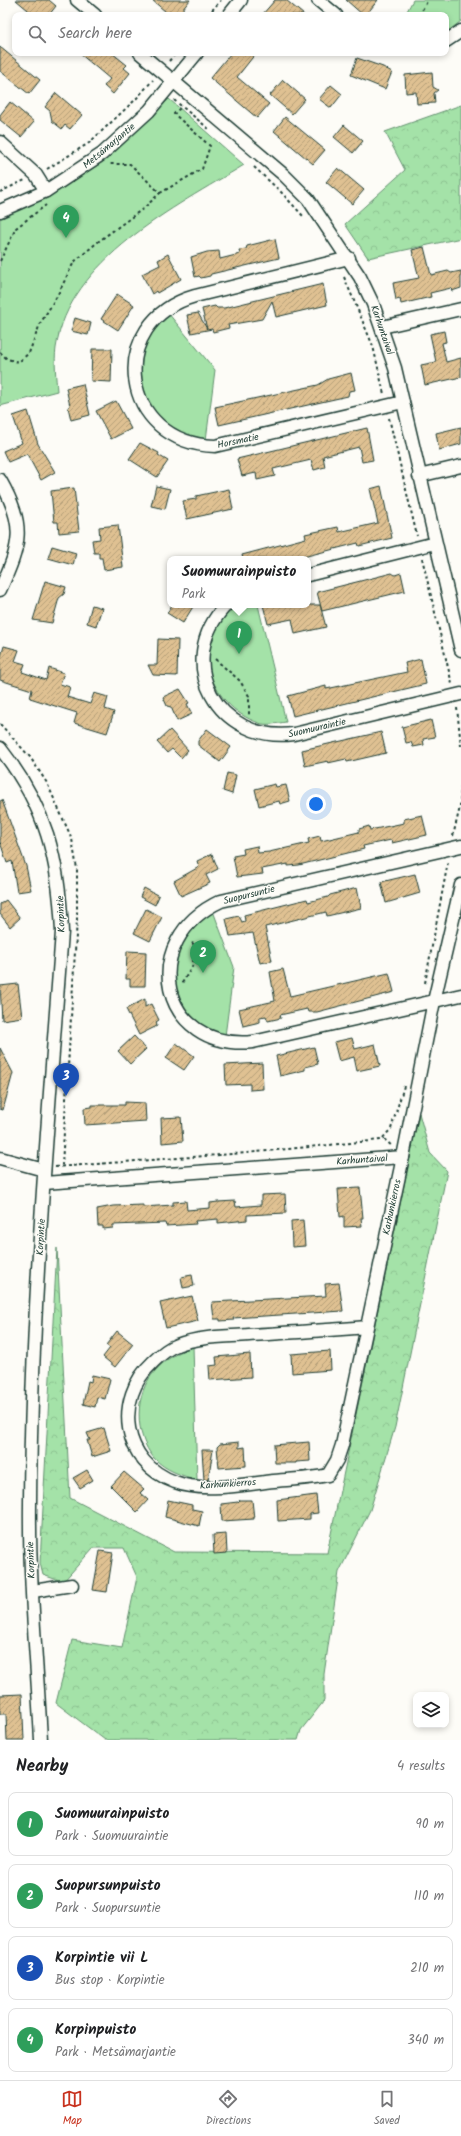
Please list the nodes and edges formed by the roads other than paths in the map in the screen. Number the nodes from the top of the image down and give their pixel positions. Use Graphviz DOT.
graph roads {
  1 [pos="77,0"];
  2 [pos="241,0"];
  3 [pos="318,0"];
  4 [pos="91,12"];
  5 [pos="231,12"];
  6 [pos="332,12"];
  7 [pos="461,31"];
  8 [pos="449,39"];
  9 [pos="144,56"];
  10 [pos="195,56"];
  11 [pos="174,81"];
  12 [pos="0,142"];
  13 [pos="48,196"];
  14 [pos="0,211"];
  15 [pos="349,258"];
  16 [pos="461,309"];
  17 [pos="382,328"];
  18 [pos="403,402"];
  19 [pos="461,466"];
  20 [pos="419,476"];
  21 [pos="0,480"];
  22 [pos="435,543"];
  23 [pos="311,574"];
  24 [pos="0,590"];
  25 [pos="224,608"];
  26 [pos="458,624"];
  27 [pos="461,650"];
  28 [pos="458,695"];
  29 [pos="0,748"];
  30 [pos="456,847"];
  31 [pos="461,885"];
  32 [pos="461,995"];
  33 [pos="434,1001"];
  34 [pos="403,1157"];
  35 [pos="0,1158"];
  36 [pos="44,1170"];
  37 [pos="44,1183"];
  38 [pos="367,1327"];
  39 [pos="72,1586"];
  40 [pos="33,1591"];
  41 [pos="41,1740"];
  1 -- 4 [label="street"];
  2 -- 5 [label="street"];
  3 -- 6 [label="street"];
  7 -- 8 [label="street"];
  9 -- 11 [label="street, Karhuntaival"];
  10 -- 11 [label="street, Metsämarjantie"];
  11 -- 13 [label="street, Metsämarjantie"];
  11 -- 15 [label="street, Karhuntaival"];
  12 -- 13 [label="street"];
  13 -- 14 [label="street, Metsämarjantie"];
  15 -- 17 [label="street, Karhuntaival"];
  15 -- 18 [label="street, Horsmatie"];
  16 -- 17 [label="street"];
  17 -- 18 [label="street, Karhuntaival"];
  18 -- 20 [label="street, Karhuntaival"];
  19 -- 20 [label="street"];
  20 -- 22 [label="street, Karhuntaival"];
  21 -- 24 [label="street"];
  22 -- 23 [label="street"];
  22 -- 26 [label="street, Karhuntaival"];
  25 -- 28 [label="street, Suomuuraintie"];
  26 -- 27 [label="street, Karhuntaival"];
  29 -- 36 [label="street, Korpintie"];
  30 -- 33 [label="street, Suopursuntie"];
  31 -- 33 [label="street"];
  32 -- 33 [label="street, Suopursuntie"];
  33 -- 34 [label="street"];
  34 -- 37 [label="street, Karhuntaival"];
  34 -- 38 [label="street, Karhunkierros"];
  35 -- 36 [label="street"];
  36 -- 37 [label="street, Korpintie"];
  37 -- 40 [label="street, Korpintie"];
  38 -- 38 [label="street, Karhunkierros"];
  39 -- 40 [label="street"];
  40 -- 41 [label="street, Korpintie"];
}
